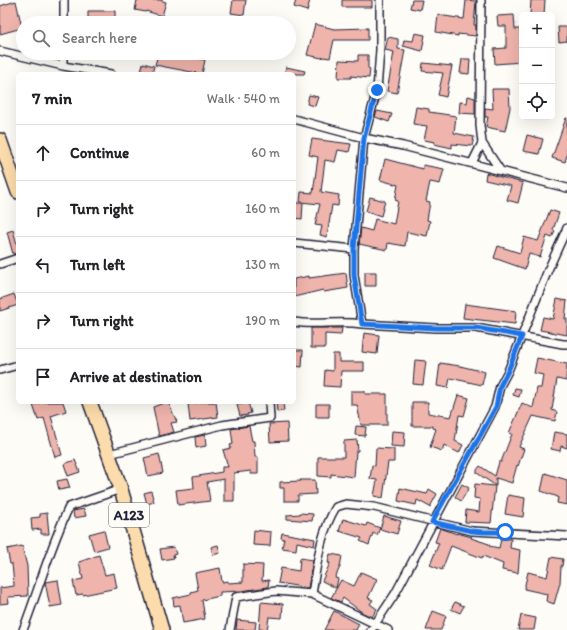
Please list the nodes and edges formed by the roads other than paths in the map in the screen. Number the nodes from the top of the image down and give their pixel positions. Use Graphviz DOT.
graph roads {
  1 [pos="64,0"];
  2 [pos="380,0"];
  3 [pos="481,0"];
  4 [pos="64,16"];
  5 [pos="0,51"];
  6 [pos="16,55"];
  7 [pos="38,60"];
  8 [pos="63,60"];
  9 [pos="63,66"];
  10 [pos="100,72"];
  11 [pos="296,120"];
  12 [pos="364,138"];
  13 [pos="0,140"];
  14 [pos="482,143"];
  15 [pos="472,163"];
  16 [pos="500,170"];
  17 [pos="15,173"];
  18 [pos="567,188"];
  19 [pos="567,228"];
  20 [pos="296,243"];
  21 [pos="354,249"];
  22 [pos="16,259"];
  23 [pos="0,264"];
  24 [pos="296,322"];
  25 [pos="362,324"];
  26 [pos="522,336"];
  27 [pos="567,344"];
  28 [pos="16,366"];
  29 [pos="0,370"];
  30 [pos="91,404"];
  31 [pos="268,404"];
  32 [pos="109,454"];
  33 [pos="121,489"];
  34 [pos="432,522"];
  35 [pos="567,536"];
  36 [pos="312,594"];
  37 [pos="373,627"];
  38 [pos="23,630"];
  39 [pos="162,630"];
  40 [pos="230,630"];
  41 [pos="388,630"];
  1 -- 4 [label="street"];
  2 -- 12 [label="street"];
  3 -- 14 [label="street"];
  5 -- 6 [label="street"];
  7 -- 9 [label="street"];
  8 -- 9 [label="street"];
  9 -- 10 [label="street"];
  11 -- 12 [label="street"];
  12 -- 15 [label="street"];
  12 -- 21 [label="street"];
  13 -- 17 [label="highway"];
  14 -- 15 [label="street"];
  14 -- 16 [label="street"];
  15 -- 16 [label="street"];
  16 -- 18 [label="street"];
  19 -- 26 [label="street"];
  20 -- 21 [label="street"];
  21 -- 25 [label="street"];
  22 -- 23 [label="street"];
  24 -- 25 [label="street"];
  25 -- 26 [label="street"];
  26 -- 27 [label="street"];
  26 -- 34 [label="street"];
  28 -- 29 [label="street"];
  30 -- 32 [label="highway, A123"];
  31 -- 32 [label="street"];
  32 -- 33 [label="highway, A123"];
  33 -- 38 [label="street"];
  33 -- 39 [label="highway, A123"];
  34 -- 35 [label="street"];
  34 -- 36 [label="street"];
  34 -- 37 [label="street"];
  36 -- 37 [label="street"];
  36 -- 40 [label="street"];
  37 -- 41 [label="street"];
}
